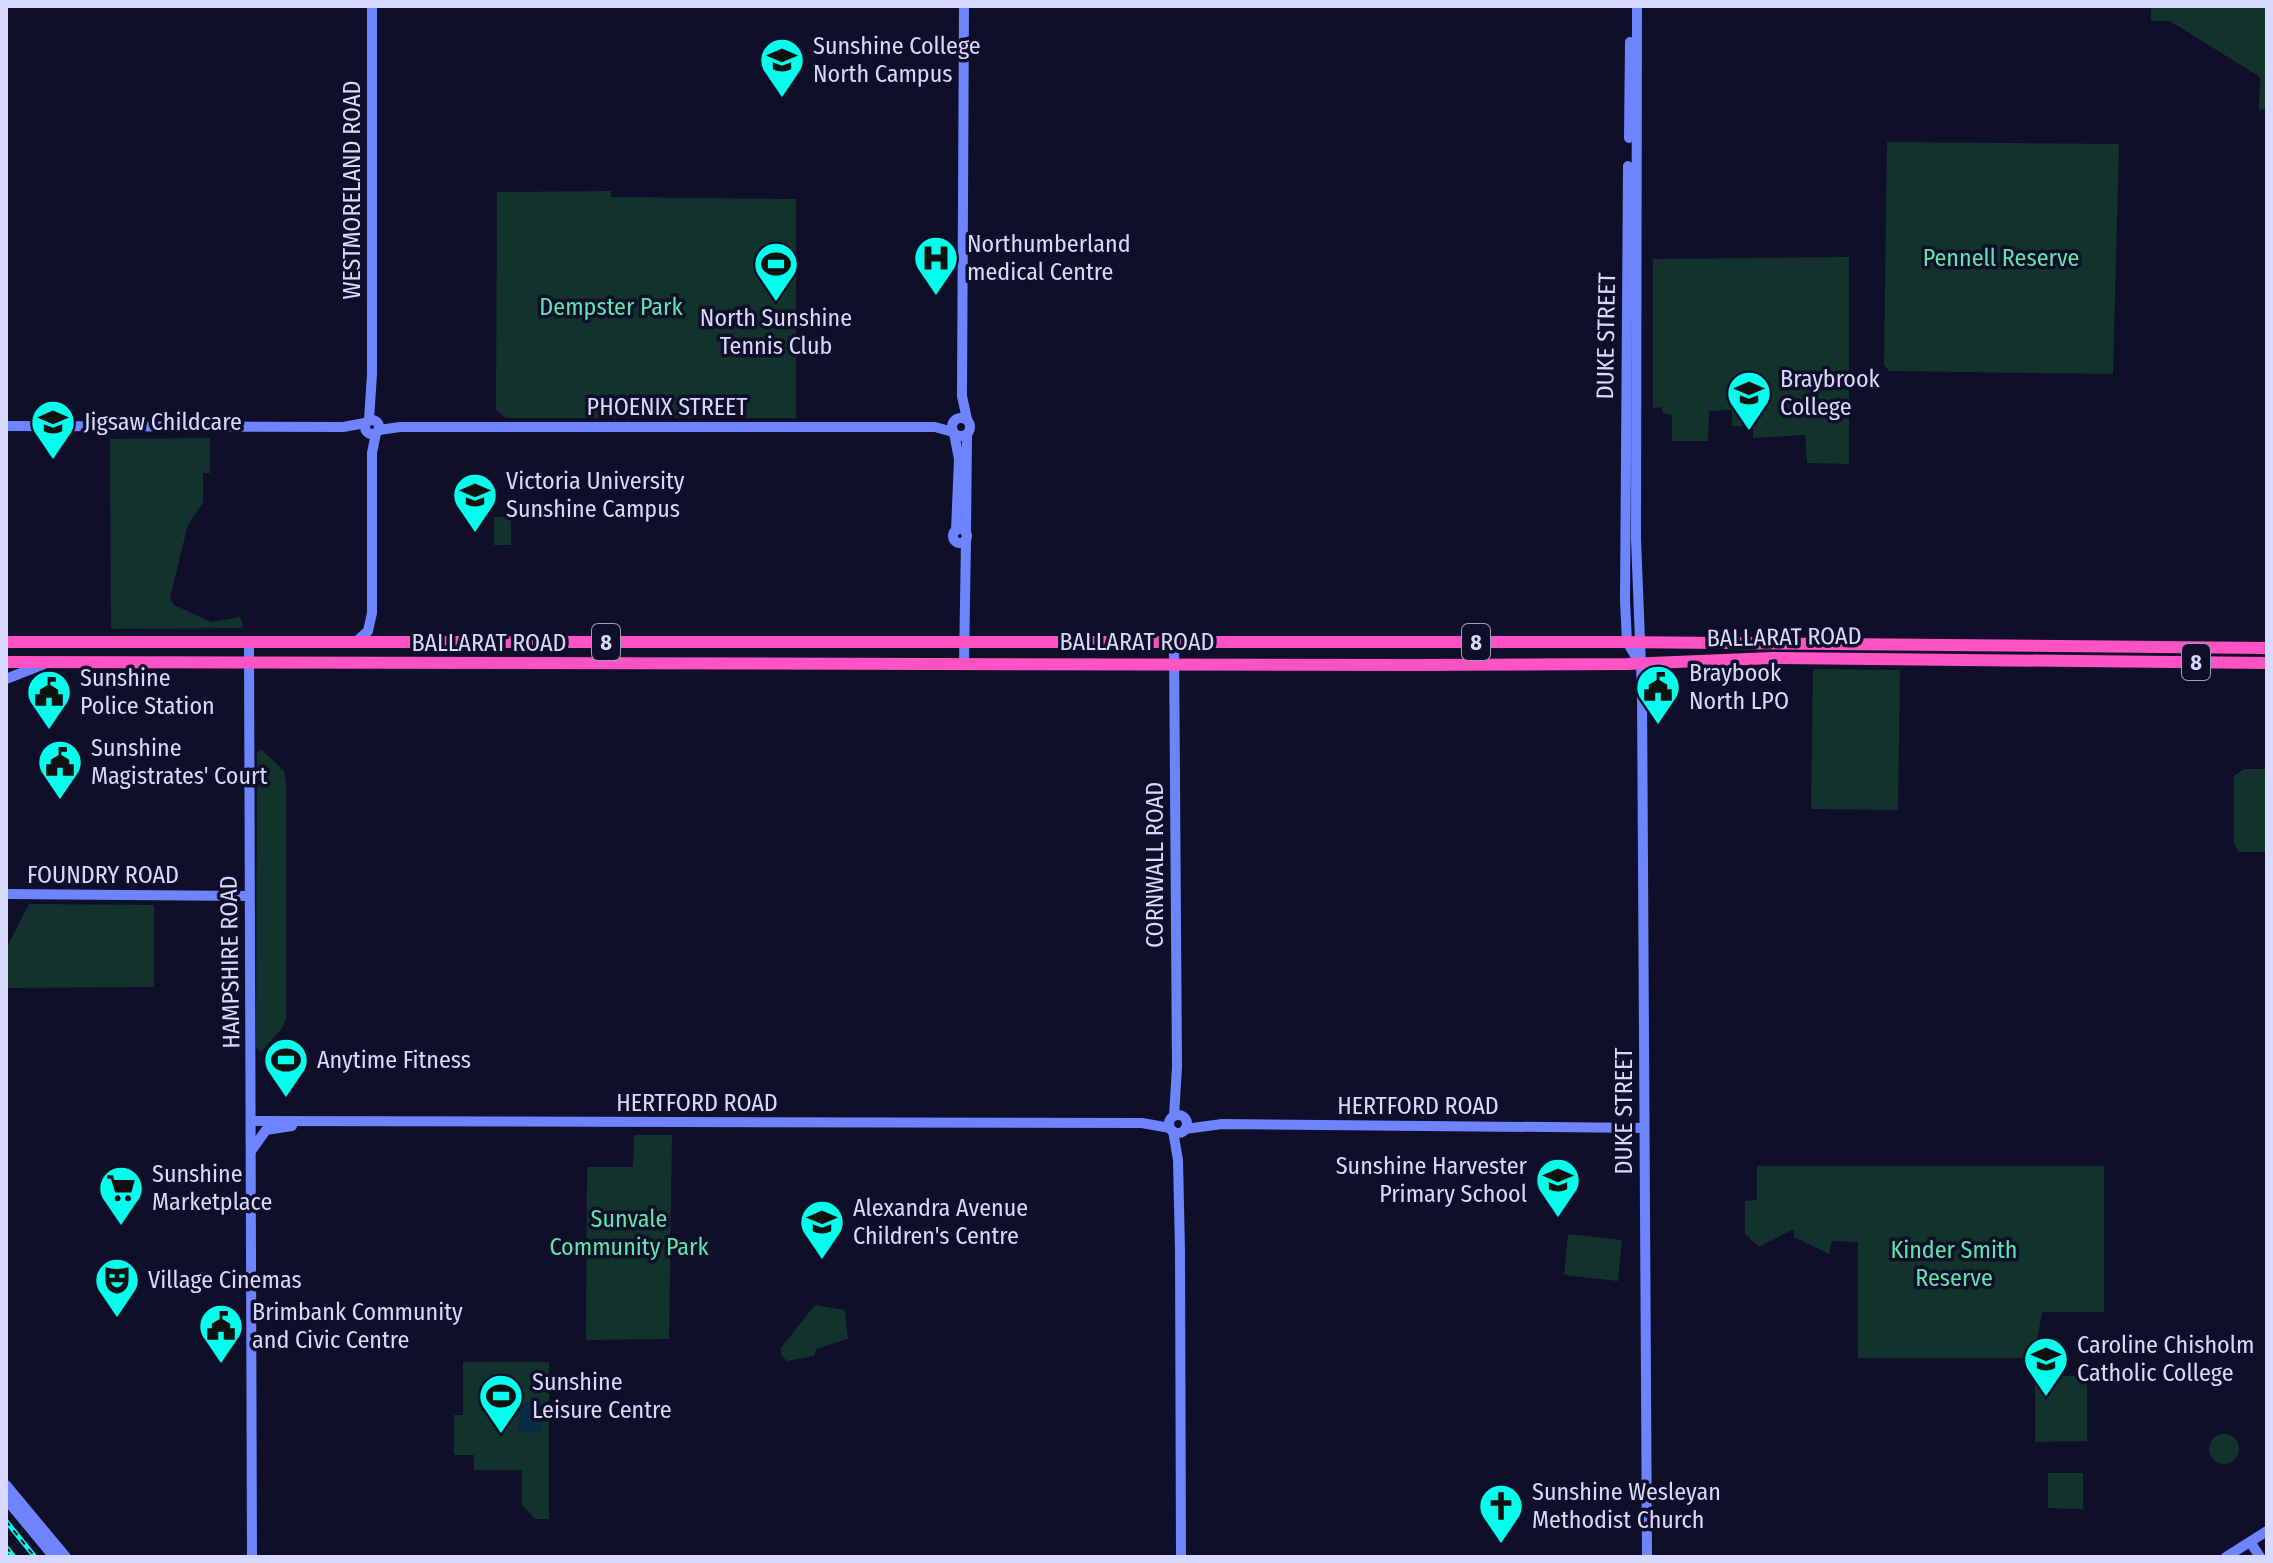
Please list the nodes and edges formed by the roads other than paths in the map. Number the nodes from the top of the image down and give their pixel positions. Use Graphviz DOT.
graph roads {
  1 [pos="372,6"];
  2 [pos="964,6"];
  3 [pos="1630,6"];
  4 [pos="1637,6"];
  5 [pos="962,396"];
  6 [pos="967,419"];
  7 [pos="6,426"];
  8 [pos="954,426"];
  9 [pos="372,427"];
  10 [pos="967,434"];
  11 [pos="960,535"];
  12 [pos="372,613"];
  13 [pos="6,642"];
  14 [pos="249,642"];
  15 [pos="330,642"];
  16 [pos="356,642"];
  17 [pos="386,642"];
  18 [pos="1627,642"];
  19 [pos="1641,642"];
  20 [pos="963,643"];
  21 [pos="1174,643"];
  22 [pos="2267,648"];
  23 [pos="6,662"];
  24 [pos="49,662"];
  25 [pos="2267,663"];
  26 [pos="1640,664"];
  27 [pos="250,665"];
  28 [pos="323,665"];
  29 [pos="964,665"];
  30 [pos="1174,665"];
  31 [pos="6,679"];
  32 [pos="6,894"];
  33 [pos="249,896"];
  34 [pos="251,1121"];
  35 [pos="313,1121"];
  36 [pos="1178,1124"];
  37 [pos="1644,1125"];
  38 [pos="250,1154"];
  39 [pos="6,1485"];
  40 [pos="6,1499"];
  41 [pos="2267,1531"];
  42 [pos="2251,1543"];
  43 [pos="2267,1552"];
  44 [pos="1648,1555"];
  45 [pos="54,1557"];
  46 [pos="66,1557"];
  47 [pos="252,1557"];
  48 [pos="1181,1557"];
  49 [pos="2226,1557"];
  50 [pos="2260,1557"];
  1 -- 9 [label="street, WESTMORELAND ROAD"];
  2 -- 5 [label="street"];
  3 -- 18 [label="street, DUKE STREET"];
  4 -- 19 [label="street, DUKE STREET"];
  5 -- 6 [label="street"];
  5 -- 8 [label="street"];
  6 -- 8 [label="street"];
  6 -- 10 [label="street"];
  7 -- 9 [label="street, PHOENIX STREET"];
  8 -- 9 [label="street, PHOENIX STREET"];
  8 -- 10 [label="street"];
  8 -- 11 [label="street"];
  9 -- 12 [label="street, WESTMORELAND ROAD"];
  10 -- 11 [label="street"];
  11 -- 20 [label="street"];
  12 -- 16 [label="street, WESTMORELAND ROAD"];
  12 -- 17 [label="street, WESTMORELAND ROAD"];
  13 -- 14 [label="highway, BALLARAT ROAD / 8"];
  14 -- 15 [label="highway, BALLARAT ROAD / 8"];
  14 -- 27 [label="street, HAMPSHIRE ROAD"];
  15 -- 16 [label="highway, BALLARAT ROAD / 8"];
  15 -- 28 [label="highway"];
  16 -- 17 [label="highway, BALLARAT ROAD / 8"];
  17 -- 20 [label="highway, BALLARAT ROAD / 8"];
  18 -- 19 [label="highway, BALLARAT ROAD / 8"];
  18 -- 21 [label="highway, BALLARAT ROAD / 8"];
  18 -- 26 [label="street"];
  19 -- 22 [label="highway, BALLARAT ROAD / 8"];
  19 -- 26 [label="street, DUKE STREET"];
  20 -- 21 [label="highway, BALLARAT ROAD / 8"];
  20 -- 29 [label="street"];
  21 -- 30 [label="street, CORNWALL ROAD"];
  23 -- 24 [label="highway, BALLARAT ROAD / 8"];
  24 -- 27 [label="highway, BALLARAT ROAD / 8"];
  24 -- 31 [label="street"];
  25 -- 26 [label="highway, BALLARAT ROAD / 8"];
  26 -- 30 [label="highway, BALLARAT ROAD / 8"];
  26 -- 37 [label="street, DUKE STREET"];
  27 -- 28 [label="highway, BALLARAT ROAD / 8"];
  27 -- 33 [label="street, HAMPSHIRE ROAD"];
  28 -- 29 [label="highway, BALLARAT ROAD / 8"];
  29 -- 30 [label="highway, BALLARAT ROAD / 8"];
  30 -- 36 [label="street, CORNWALL ROAD"];
  32 -- 33 [label="street, FOUNDRY ROAD"];
  33 -- 34 [label="street, HAMPSHIRE ROAD"];
  34 -- 35 [label="street, HERTFORD ROAD"];
  34 -- 38 [label="street, HAMPSHIRE ROAD"];
  35 -- 36 [label="street, HERTFORD ROAD"];
  35 -- 38 [label="street"];
  36 -- 37 [label="street, HERTFORD ROAD"];
  36 -- 48 [label="street, CORNWALL ROAD"];
  37 -- 44 [label="street, DUKE STREET"];
  38 -- 47 [label="street, HAMPSHIRE ROAD"];
  39 -- 46 [label="street"];
  40 -- 45 [label="street"];
  41 -- 42 [label="street"];
  42 -- 49 [label="street"];
  42 -- 50 [label="street"];
  43 -- 50 [label="street"];
}
